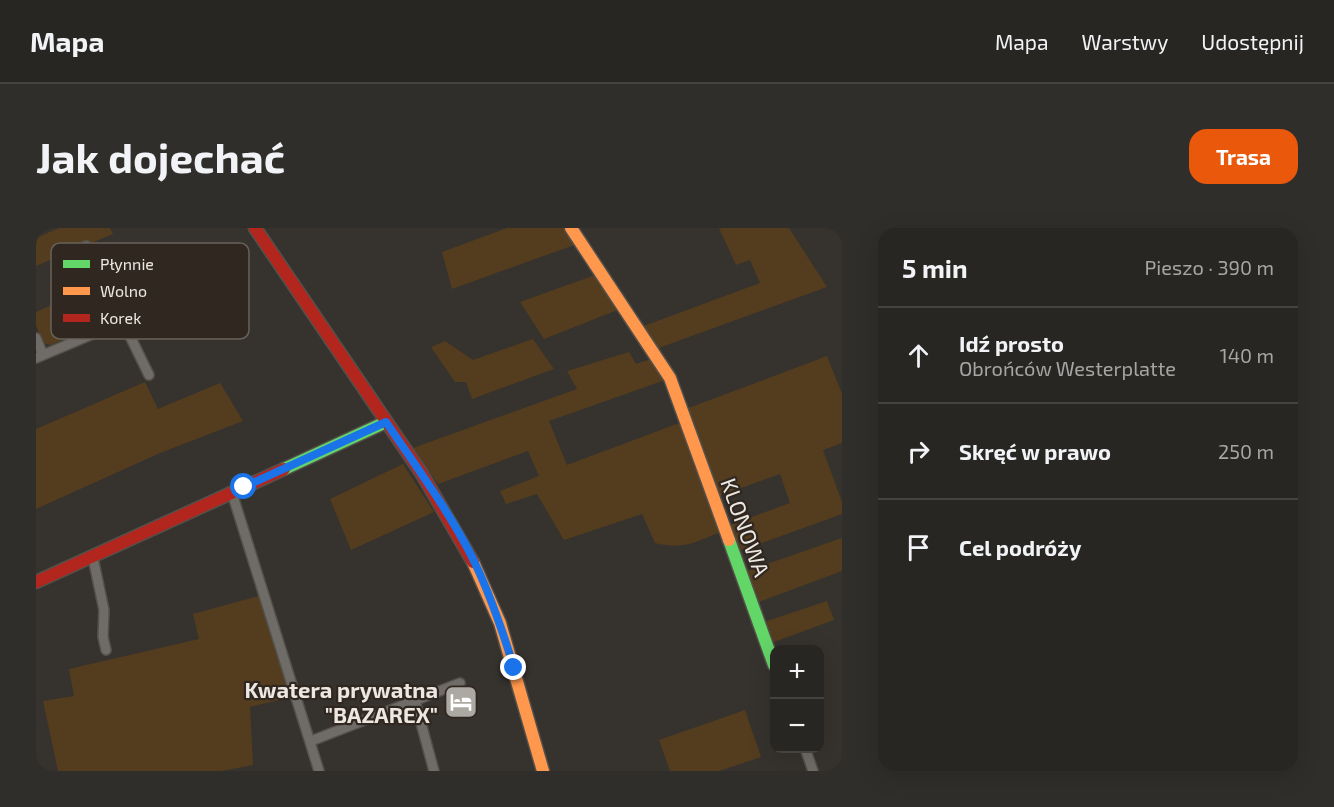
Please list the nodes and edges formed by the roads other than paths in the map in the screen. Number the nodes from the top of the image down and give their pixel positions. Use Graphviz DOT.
graph roads {
  1 [pos="255,228"];
  2 [pos="571,228"];
  3 [pos="36,338"];
  4 [pos="80,339"];
  5 [pos="132,339"];
  6 [pos="40,356"];
  7 [pos="149,375"];
  8 [pos="386,422"];
  9 [pos="232,493"];
  10 [pos="93,558"];
  11 [pos="36,582"];
  12 [pos="106,650"];
  13 [pos="770,654"];
  14 [pos="460,683"];
  15 [pos="415,701"];
  16 [pos="311,741"];
  17 [pos="807,753"];
  18 [pos="320,771"];
  19 [pos="434,771"];
  20 [pos="543,771"];
  21 [pos="813,771"];
  1 -- 8 [label="street"];
  2 -- 13 [label="street, KLONOWA"];
  3 -- 6 [label="street"];
  4 -- 6 [label="street"];
  5 -- 7 [label="street"];
  8 -- 9 [label="street"];
  8 -- 20 [label="street"];
  9 -- 10 [label="street"];
  9 -- 16 [label="street"];
  10 -- 11 [label="street"];
  10 -- 12 [label="street"];
  14 -- 15 [label="street"];
  15 -- 16 [label="street"];
  15 -- 19 [label="street"];
  16 -- 18 [label="street"];
  17 -- 21 [label="street"];
}
